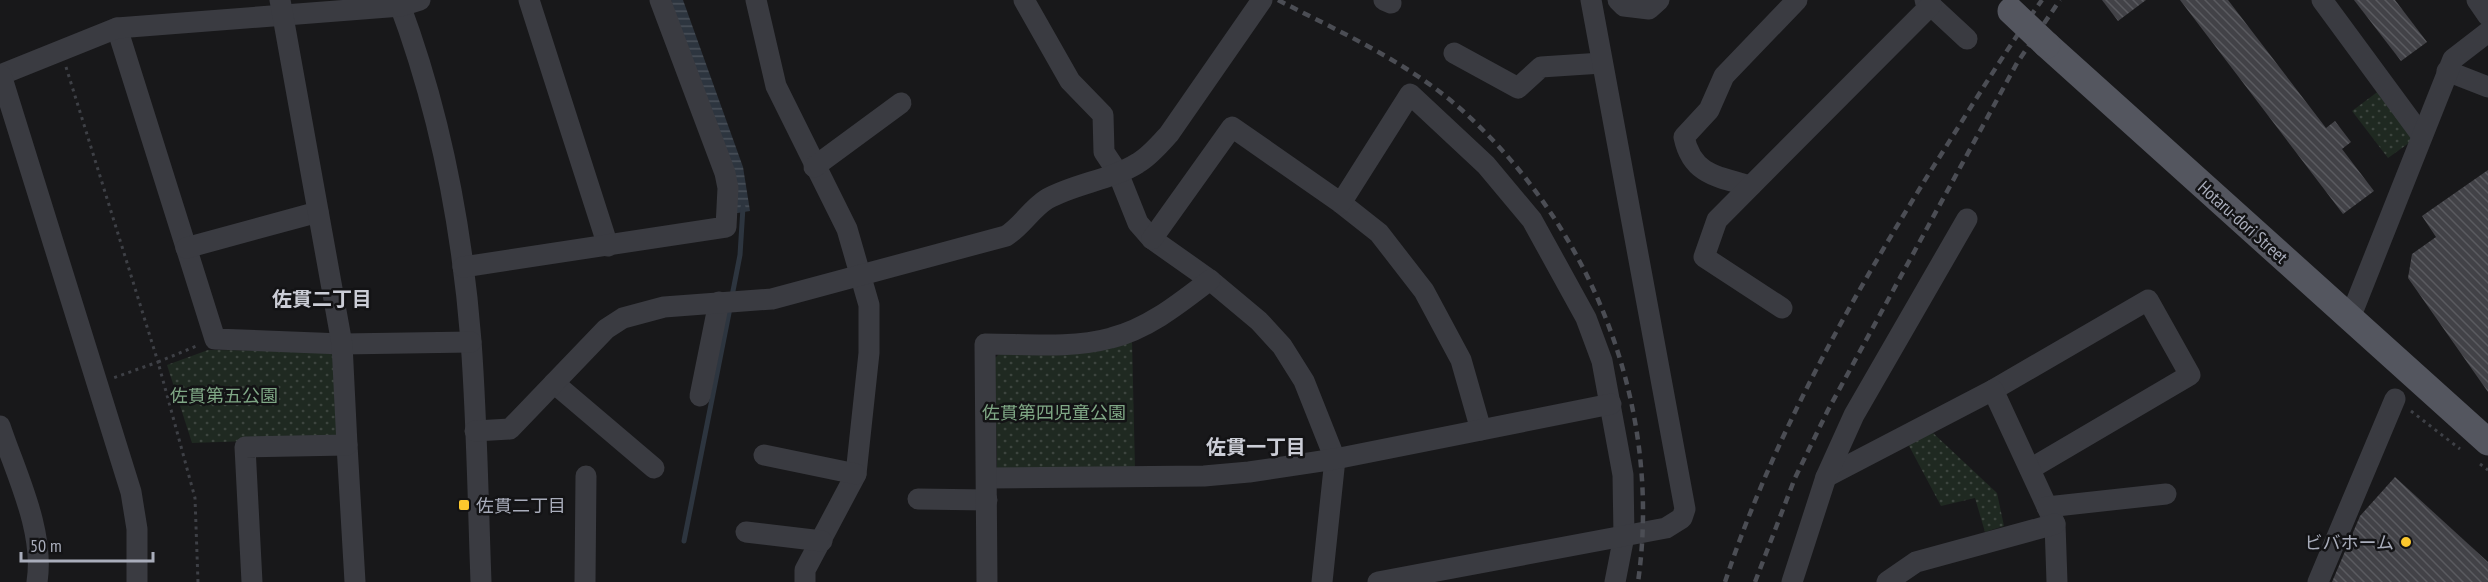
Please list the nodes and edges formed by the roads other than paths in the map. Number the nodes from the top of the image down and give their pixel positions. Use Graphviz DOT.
graph roads {
  1 [pos="529,0"];
  2 [pos="660,0"];
  3 [pos="756,0"];
  4 [pos="1024,0"];
  5 [pos="1262,0"];
  6 [pos="1591,0"];
  7 [pos="1618,0"];
  8 [pos="1659,0"];
  9 [pos="1797,0"];
  10 [pos="2322,0"];
  11 [pos="2477,0"];
  12 [pos="406,2"];
  13 [pos="1928,2"];
  14 [pos="2005,6"];
  15 [pos="281,8"];
  16 [pos="2488,16"];
  17 [pos="117,28"];
  18 [pos="2488,32"];
  19 [pos="1967,39"];
  20 [pos="1454,53"];
  21 [pos="1602,63"];
  22 [pos="2447,71"];
  23 [pos="0,75"];
  24 [pos="2488,87"];
  25 [pos="901,103"];
  26 [pos="2422,136"];
  27 [pos="814,167"];
  28 [pos="1118,173"];
  29 [pos="1751,186"];
  30 [pos="1341,203"];
  31 [pos="318,213"];
  32 [pos="1966,219"];
  33 [pos="1152,239"];
  34 [pos="608,246"];
  35 [pos="186,248"];
  36 [pos="463,267"];
  37 [pos="862,274"];
  38 [pos="1210,280"];
  39 [pos="719,302"];
  40 [pos="1782,308"];
  41 [pos="2350,318"];
  42 [pos="471,342"];
  43 [pos="342,344"];
  44 [pos="554,383"];
  45 [pos="1993,390"];
  46 [pos="700,396"];
  47 [pos="2395,399"];
  48 [pos="1611,404"];
  49 [pos="0,426"];
  50 [pos="1481,430"];
  51 [pos="475,431"];
  52 [pos="347,445"];
  53 [pos="2479,454"];
  54 [pos="764,455"];
  55 [pos="1335,459"];
  56 [pos="654,468"];
  57 [pos="2030,469"];
  58 [pos="856,474"];
  59 [pos="586,476"];
  60 [pos="1826,477"];
  61 [pos="987,478"];
  62 [pos="2166,494"];
  63 [pos="918,499"];
  64 [pos="987,500"];
  65 [pos="2051,515"];
  66 [pos="746,532"];
  67 [pos="1624,536"];
  68 [pos="822,541"];
  69 [pos="37,582"];
  70 [pos="137,582"];
  71 [pos="252,582"];
  72 [pos="355,582"];
  73 [pos="481,582"];
  74 [pos="585,582"];
  75 [pos="805,582"];
  76 [pos="987,582"];
  77 [pos="1322,582"];
  78 [pos="1378,582"];
  79 [pos="1615,582"];
  80 [pos="1792,582"];
  81 [pos="1887,582"];
  82 [pos="2057,582"];
  83 [pos="2318,582"];
  1 -- 34 [label="street"];
  2 -- 34 [label="street"];
  3 -- 27 [label="street"];
  4 -- 28 [label="street"];
  5 -- 28 [label="street"];
  6 -- 21 [label="street"];
  7 -- 8 [label="street"];
  9 -- 29 [label="street"];
  10 -- 26 [label="street"];
  11 -- 16 [label="street"];
  12 -- 15 [label="street"];
  12 -- 36 [label="street"];
  13 -- 19 [label="street"];
  13 -- 29 [label="street"];
  14 -- 41 [label="main road, Hotaru-dori Street, bridge"];
  15 -- 17 [label="street"];
  15 -- 31 [label="street"];
  17 -- 23 [label="street"];
  17 -- 35 [label="street"];
  18 -- 22 [label="street"];
  20 -- 21 [label="street"];
  21 -- 67 [label="street"];
  22 -- 24 [label="street"];
  22 -- 26 [label="street"];
  23 -- 70 [label="street"];
  25 -- 27 [label="street"];
  26 -- 41 [label="street"];
  27 -- 37 [label="street"];
  28 -- 33 [label="street"];
  28 -- 37 [label="street"];
  29 -- 40 [label="street"];
  30 -- 33 [label="street"];
  30 -- 48 [label="street"];
  30 -- 50 [label="street"];
  31 -- 35 [label="street"];
  31 -- 43 [label="street"];
  32 -- 60 [label="street"];
  33 -- 38 [label="street"];
  34 -- 36 [label="street"];
  35 -- 43 [label="street"];
  36 -- 42 [label="street"];
  37 -- 39 [label="street"];
  37 -- 58 [label="street"];
  38 -- 55 [label="street"];
  38 -- 61 [label="street"];
  39 -- 44 [label="street"];
  39 -- 46 [label="street"];
  41 -- 53 [label="main road, Hotaru-dori Street"];
  42 -- 43 [label="street"];
  42 -- 51 [label="street"];
  43 -- 52 [label="street"];
  44 -- 51 [label="street"];
  44 -- 56 [label="street"];
  45 -- 57 [label="street"];
  45 -- 57 [label="street"];
  45 -- 60 [label="street"];
  47 -- 83 [label="street"];
  48 -- 50 [label="street"];
  48 -- 67 [label="street"];
  49 -- 69 [label="street"];
  50 -- 55 [label="street"];
  51 -- 73 [label="street"];
  52 -- 71 [label="street"];
  52 -- 72 [label="street"];
  54 -- 58 [label="street"];
  55 -- 61 [label="street"];
  55 -- 77 [label="street"];
  57 -- 65 [label="street"];
  58 -- 68 [label="street"];
  59 -- 74 [label="street"];
  60 -- 80 [label="street"];
  61 -- 64 [label="street"];
  62 -- 65 [label="street"];
  63 -- 64 [label="street"];
  64 -- 76 [label="street"];
  65 -- 81 [label="street"];
  65 -- 82 [label="street"];
  66 -- 68 [label="street"];
  67 -- 78 [label="street"];
  67 -- 79 [label="street"];
  68 -- 75 [label="street"];
}
